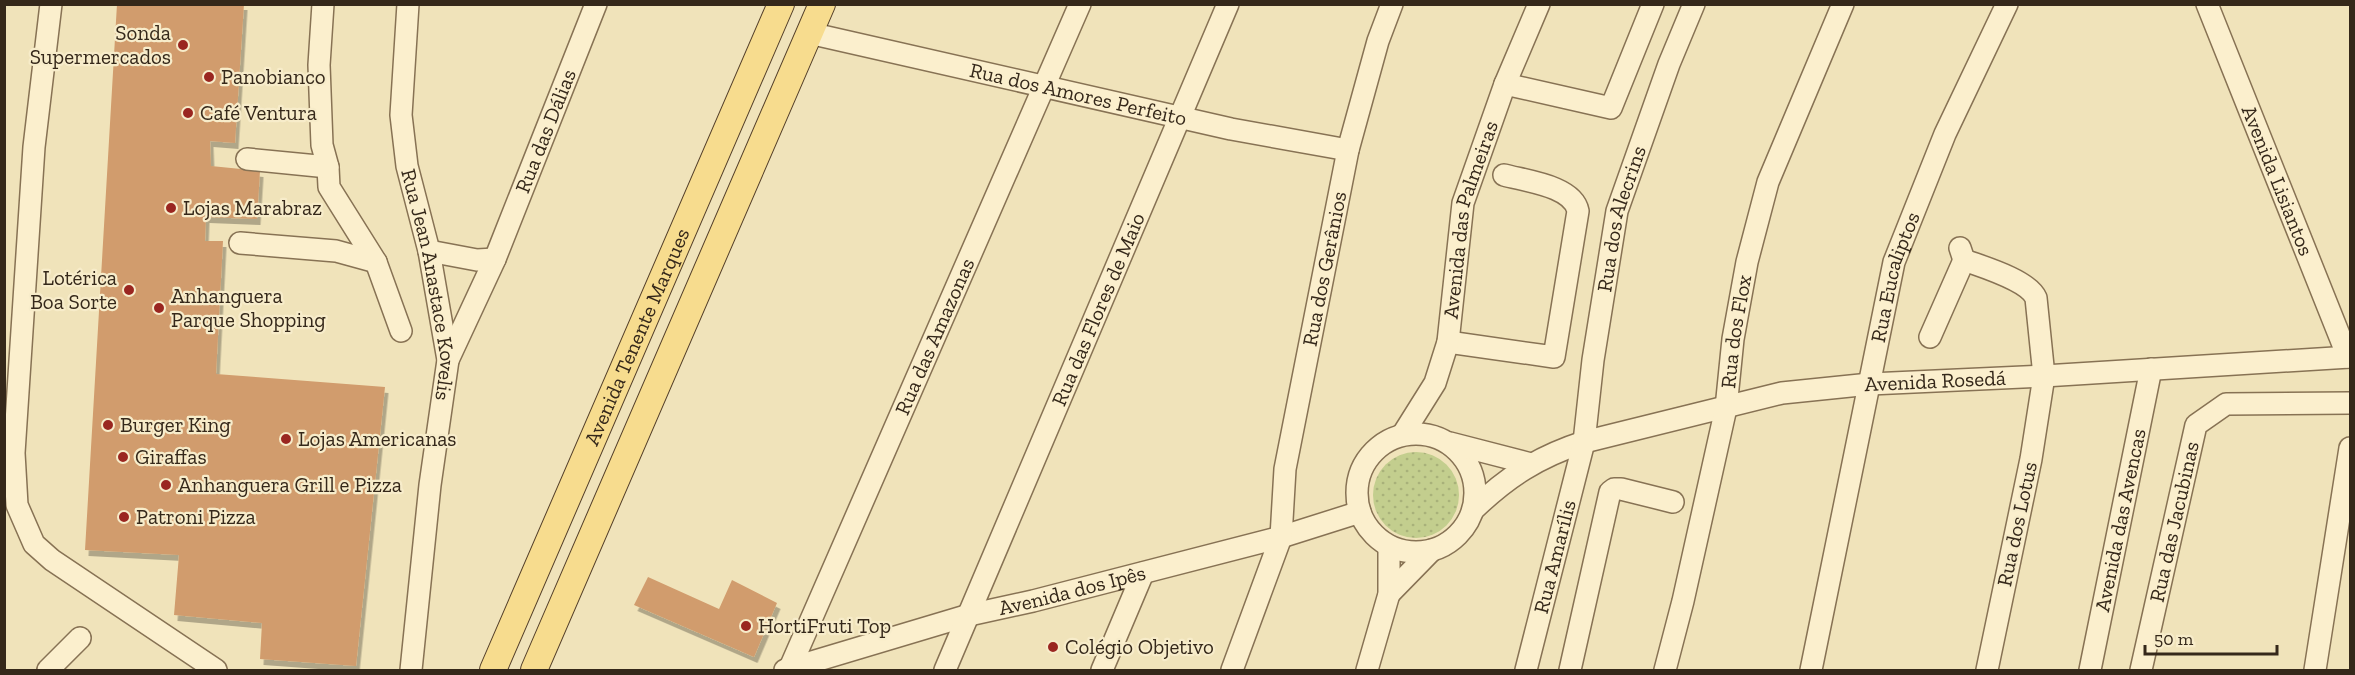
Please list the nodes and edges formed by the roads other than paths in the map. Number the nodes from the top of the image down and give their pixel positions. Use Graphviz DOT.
graph roads {
  1 [pos="51,4"];
  2 [pos="322,4"];
  3 [pos="408,4"];
  4 [pos="596,4"];
  5 [pos="781,4"];
  6 [pos="822,4"];
  7 [pos="1080,4"];
  8 [pos="1228,4"];
  9 [pos="1392,4"];
  10 [pos="1539,4"];
  11 [pos="1653,4"];
  12 [pos="1694,4"];
  13 [pos="1843,4"];
  14 [pos="2007,4"];
  15 [pos="2207,4"];
  16 [pos="809,33"];
  17 [pos="1505,84"];
  18 [pos="1046,86"];
  19 [pos="1182,117"];
  20 [pos="1348,150"];
  21 [pos="247,159"];
  22 [pos="328,167"];
  23 [pos="1504,175"];
  24 [pos="240,243"];
  25 [pos="429,251"];
  26 [pos="495,259"];
  27 [pos="376,262"];
  28 [pos="401,331"];
  29 [pos="1930,337"];
  30 [pos="1448,342"];
  31 [pos="2349,357"];
  32 [pos="448,360"];
  33 [pos="2151,369"];
  34 [pos="2044,376"];
  35 [pos="1870,384"];
  36 [pos="2350,403"];
  37 [pos="1726,408"];
  38 [pos="1403,434"];
  39 [pos="1584,442"];
  40 [pos="1449,443"];
  41 [pos="2350,448"];
  42 [pos="1531,464"];
  43 [pos="1673,502"];
  44 [pos="1473,510"];
  45 [pos="1359,512"];
  46 [pos="1281,537"];
  47 [pos="1389,546"];
  48 [pos="1432,550"];
  49 [pos="1143,573"];
  50 [pos="1389,594"];
  51 [pos="969,615"];
  52 [pos="81,638"];
  53 [pos="48,670"];
  54 [pos="216,670"];
  55 [pos="411,670"];
  56 [pos="493,670"];
  57 [pos="534,670"];
  58 [pos="788,670"];
  59 [pos="945,670"];
  60 [pos="1102,670"];
  61 [pos="1233,670"];
  62 [pos="1367,670"];
  63 [pos="1526,670"];
  64 [pos="1570,670"];
  65 [pos="1665,670"];
  66 [pos="1811,670"];
  67 [pos="1987,670"];
  68 [pos="2090,670"];
  69 [pos="2141,670"];
  70 [pos="2315,670"];
  1 -- 54 [label="street"];
  2 -- 22 [label="street"];
  3 -- 25 [label="street, Rua Jean Anastace Kovelis"];
  4 -- 26 [label="street, Rua das Dálias"];
  5 -- 56 [label="main road, Avenida Tenente Marques"];
  6 -- 16 [label="main road, Avenida Tenente Marques"];
  7 -- 18 [label="street, Rua das Amazonas"];
  8 -- 19 [label="street, Rua das Flores de Maio"];
  9 -- 20 [label="street, Rua dos Gerânios"];
  10 -- 17 [label="street, Avenida das Palmeiras"];
  11 -- 17 [label="street"];
  12 -- 39 [label="street, Rua dos Alecrins"];
  13 -- 37 [label="street, Rua dos Flox"];
  14 -- 35 [label="street, Rua Eucaliptos"];
  15 -- 31 [label="street, Avenida Lisiantos"];
  16 -- 18 [label="street, Rua dos Amores Perfeito"];
  16 -- 57 [label="main road, Avenida Tenente Marques"];
  17 -- 30 [label="street, Avenida das Palmeiras"];
  18 -- 19 [label="street, Rua dos Amores Perfeito"];
  18 -- 58 [label="street, Rua das Amazonas"];
  19 -- 20 [label="street, Rua dos Amores Perfeito"];
  19 -- 51 [label="street, Rua das Flores de Maio"];
  20 -- 46 [label="street, Rua dos Gerânios"];
  21 -- 22 [label="street"];
  22 -- 27 [label="street"];
  23 -- 30 [label="street"];
  24 -- 27 [label="street"];
  25 -- 26 [label="street"];
  25 -- 32 [label="street, Rua Jean Anastace Kovelis"];
  26 -- 32 [label="street, Rua das Dálias"];
  27 -- 28 [label="street"];
  29 -- 34 [label="street, Rua dos Lotus"];
  30 -- 38 [label="street, Avenida das Palmeiras"];
  31 -- 33 [label="street, Avenida Rosedá"];
  32 -- 55 [label="street, Rua Jean Anastace Kovelis"];
  33 -- 34 [label="street, Avenida Rosedá"];
  33 -- 68 [label="street, Avenida das Avencas"];
  34 -- 35 [label="street, Avenida Rosedá"];
  34 -- 67 [label="street, Rua dos Lotus"];
  35 -- 37 [label="street, Avenida Rosedá"];
  35 -- 66 [label="street, Rua Eucaliptos"];
  36 -- 69 [label="street, Rua das Jacubinas"];
  37 -- 39 [label="street, Avenida Rosedá"];
  37 -- 65 [label="street, Rua dos Flox"];
  38 -- 40 [label="street"];
  38 -- 45 [label="street"];
  39 -- 42 [label="street, Avenida Rosedá"];
  39 -- 63 [label="street, Rua Amarílis"];
  40 -- 42 [label="street"];
  40 -- 44 [label="street"];
  41 -- 70 [label="street"];
  42 -- 44 [label="street, Avenida Rosedá"];
  43 -- 64 [label="street"];
  44 -- 48 [label="street"];
  45 -- 46 [label="street, Avenida dos Ipês"];
  45 -- 47 [label="street"];
  46 -- 49 [label="street, Avenida dos Ipês"];
  46 -- 61 [label="street, Rua dos Gerânios"];
  47 -- 48 [label="street"];
  47 -- 50 [label="street"];
  48 -- 50 [label="street"];
  49 -- 51 [label="street, Avenida dos Ipês"];
  49 -- 60 [label="street"];
  50 -- 62 [label="street"];
  51 -- 58 [label="street, Avenida dos Ipês"];
  51 -- 59 [label="street, Rua das Flores de Maio"];
  52 -- 53 [label="street"];
}
